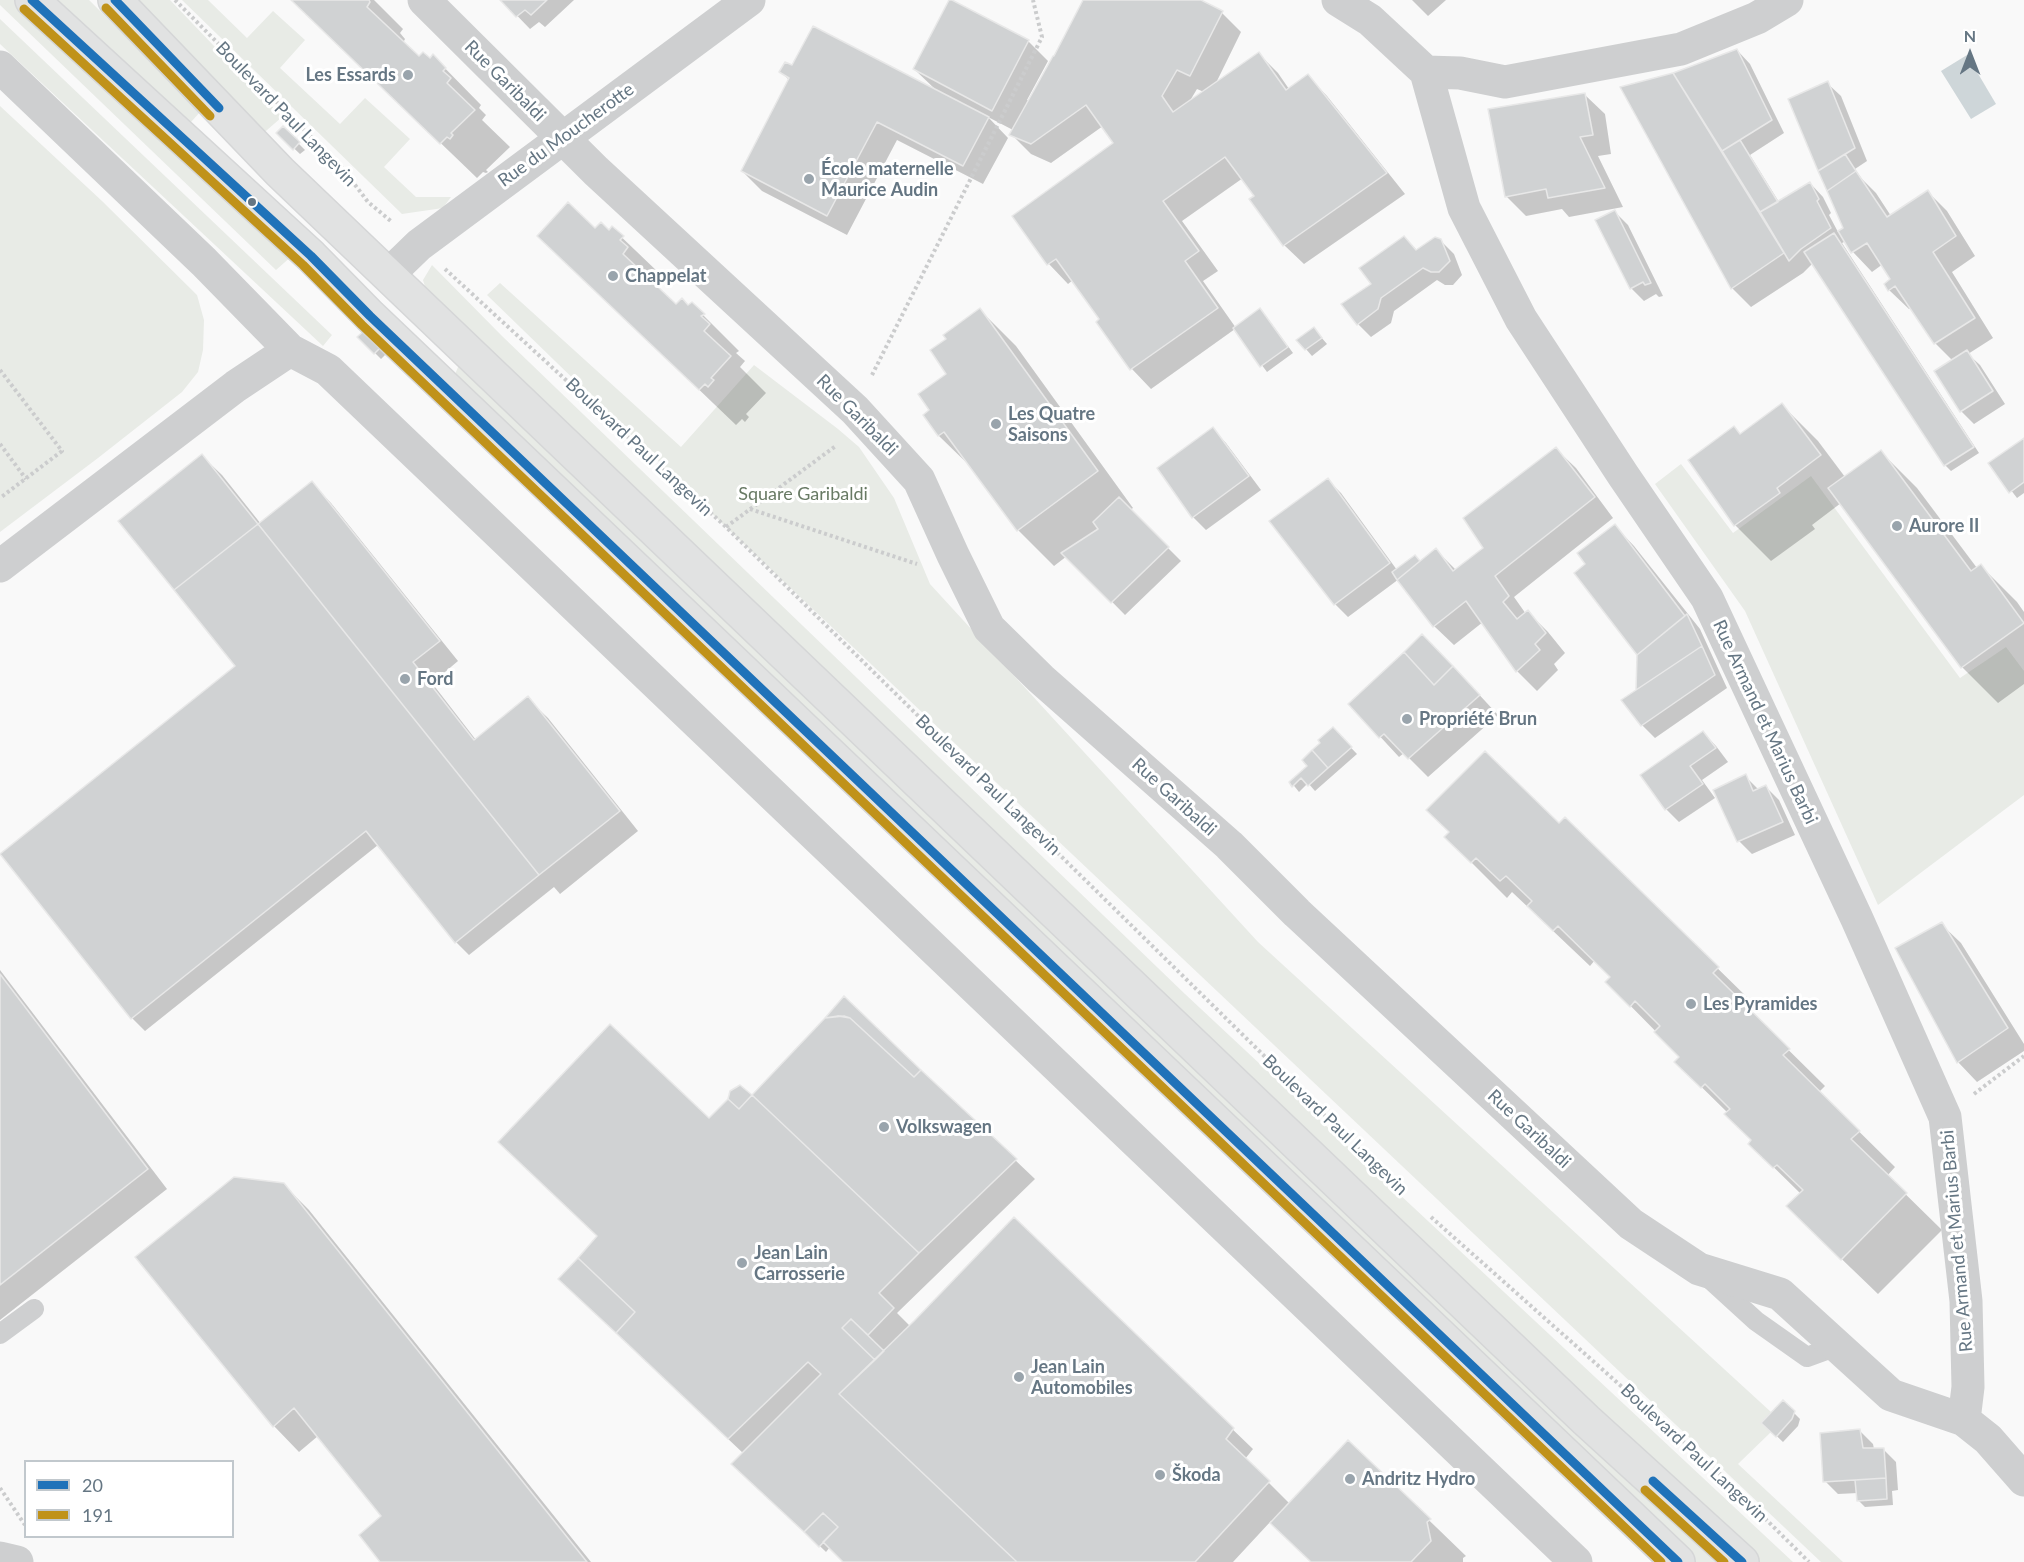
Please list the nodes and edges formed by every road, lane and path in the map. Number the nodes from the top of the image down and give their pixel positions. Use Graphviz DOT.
graph roads {
  1 [pos="32,0"];
  2 [pos="116,0"];
  3 [pos="176,0"];
  4 [pos="424,0"];
  5 [pos="749,0"];
  6 [pos="1033,0"];
  7 [pos="1338,0"];
  8 [pos="1787,0"];
  9 [pos="0,67"];
  10 [pos="1426,72"];
  11 [pos="563,139"];
  12 [pos="419,245"];
  13 [pos="388,275"];
  14 [pos="290,350"];
  15 [pos="0,369"];
  16 [pos="855,410"];
  17 [pos="1,446"];
  18 [pos="26,479"];
  19 [pos="0,498"];
  20 [pos="750,509"];
  21 [pos="726,527"];
  22 [pos="952,555"];
  23 [pos="0,566"];
  24 [pos="2024,1056"];
  25 [pos="1945,1117"];
  26 [pos="1370,1160"];
  27 [pos="1430,1217"];
  28 [pos="34,1309"];
  29 [pos="0,1334"];
  30 [pos="1964,1420"];
  31 [pos="2024,1480"];
  32 [pos="0,1488"];
  33 [pos="24,1523"];
  34 [pos="0,1558"];
  35 [pos="16,1562"];
  36 [pos="1576,1562"];
  37 [pos="1678,1562"];
  38 [pos="1742,1562"];
  39 [pos="1809,1562"];
  1 -- 37 [label="main road"];
  2 -- 13 [label="main road"];
  3 -- 12 [label="path, Boulevard Paul Langevin"];
  4 -- 11 [label="street, Rue Garibaldi"];
  5 -- 11 [label="street, Rue du Moucherotte"];
  6 -- 16 [label="path"];
  7 -- 10 [label="street"];
  8 -- 10 [label="street"];
  9 -- 14 [label="street"];
  10 -- 25 [label="street, Rue Armand et Marius Barbi"];
  11 -- 12 [label="street, Rue du Moucherotte"];
  11 -- 16 [label="street, Rue Garibaldi"];
  12 -- 13 [label="street, Rue du Moucherotte"];
  12 -- 21 [label="path, Boulevard Paul Langevin"];
  13 -- 38 [label="main road"];
  14 -- 23 [label="street"];
  14 -- 36 [label="street"];
  15 -- 18 [label="path"];
  16 -- 20 [label="path"];
  16 -- 22 [label="street, Rue Garibaldi"];
  17 -- 18 [label="path"];
  18 -- 19 [label="path"];
  20 -- 21 [label="path"];
  20 -- 22 [label="path"];
  21 -- 26 [label="path, Boulevard Paul Langevin"];
  22 -- 30 [label="street, Rue Garibaldi"];
  24 -- 25 [label="path"];
  25 -- 30 [label="street, Rue Armand et Marius Barbi"];
  27 -- 39 [label="path, Boulevard Paul Langevin"];
  28 -- 29 [label="lane"];
  30 -- 31 [label="street, Rue Garibaldi"];
  32 -- 33 [label="path"];
  34 -- 35 [label="street"];
}
